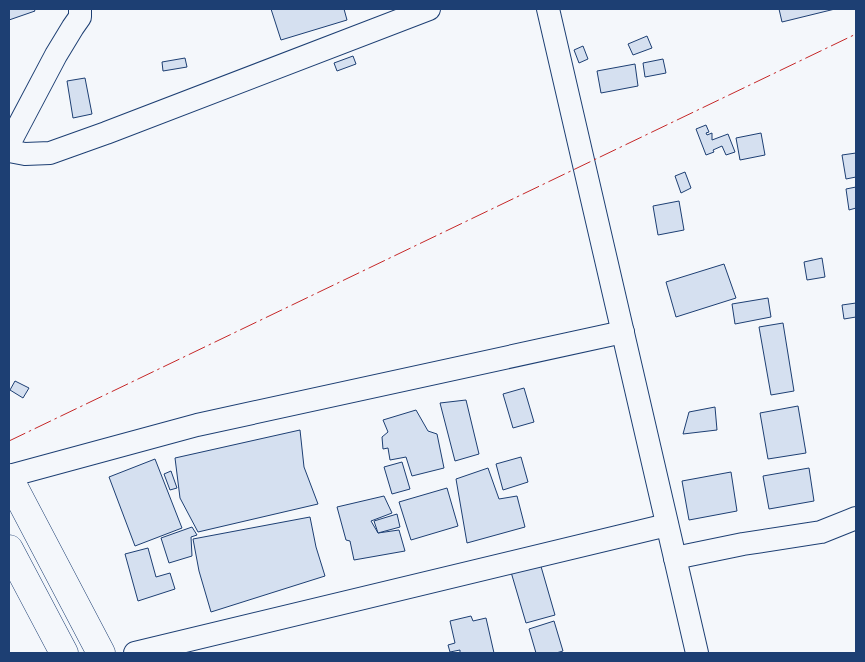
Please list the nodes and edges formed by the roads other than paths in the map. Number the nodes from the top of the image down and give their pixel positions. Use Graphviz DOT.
graph roads {
  1 [pos="80,9"];
  2 [pos="429,9"];
  3 [pos="548,9"];
  4 [pos="9,144"];
  5 [pos="9,150"];
  6 [pos="623,332"];
  7 [pos="9,477"];
  8 [pos="856,518"];
  9 [pos="667,525"];
  10 [pos="9,549"];
  11 [pos="675,558"];
  12 [pos="64,653"];
  13 [pos="101,653"];
  14 [pos="135,653"];
  15 [pos="697,653"];
  1 -- 4 [label="street"];
  2 -- 5 [label="street"];
  3 -- 6 [label="street"];
  6 -- 7 [label="street"];
  6 -- 9 [label="street"];
  7 -- 13 [label="highway"];
  8 -- 11 [label="street"];
  9 -- 11 [label="street"];
  9 -- 14 [label="street"];
  10 -- 12 [label="highway"];
  11 -- 15 [label="street"];
}
